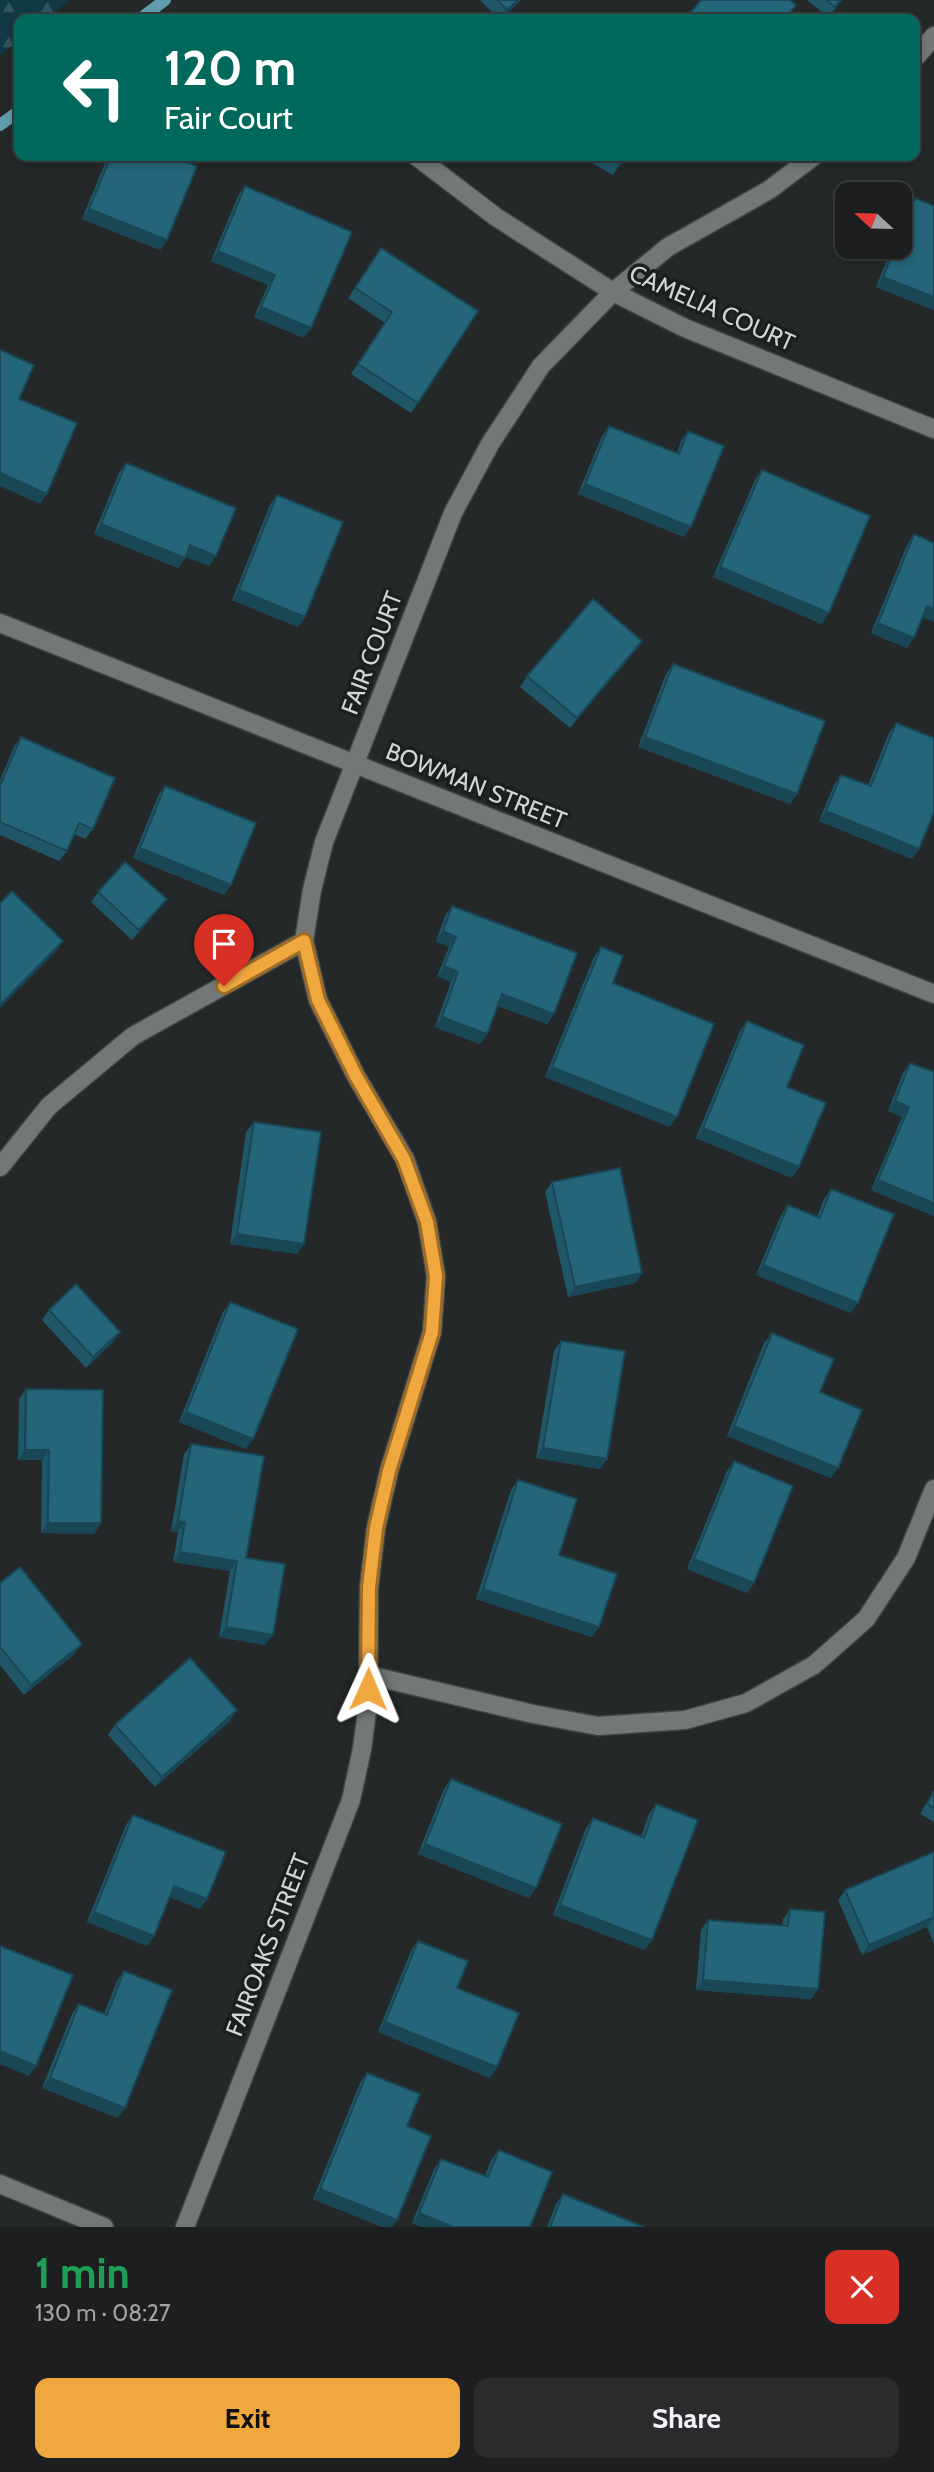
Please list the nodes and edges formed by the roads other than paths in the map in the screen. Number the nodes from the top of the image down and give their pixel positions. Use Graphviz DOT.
graph roads {
  1 [pos="934,36"];
  2 [pos="920,52"];
  3 [pos="423,161"];
  4 [pos="807,161"];
  5 [pos="613,292"];
  6 [pos="934,429"];
  7 [pos="0,623"];
  8 [pos="355,765"];
  9 [pos="304,941"];
  10 [pos="934,994"];
  11 [pos="0,1167"];
  12 [pos="934,1489"];
  13 [pos="368,1675"];
  14 [pos="0,2184"];
  15 [pos="104,2227"];
  16 [pos="185,2227"];
  1 -- 2 [label="street"];
  3 -- 5 [label="street, CAMELIA COURT"];
  4 -- 5 [label="street, FAIR COURT"];
  5 -- 6 [label="street, CAMELIA COURT"];
  5 -- 8 [label="street, FAIR COURT"];
  7 -- 8 [label="street, BOWMAN STREET"];
  8 -- 9 [label="street, FAIR COURT"];
  8 -- 10 [label="street, BOWMAN STREET"];
  9 -- 11 [label="street"];
  9 -- 13 [label="street, FAIROAKS STREET"];
  12 -- 13 [label="street"];
  13 -- 16 [label="street, FAIROAKS STREET"];
  14 -- 15 [label="street"];
}
